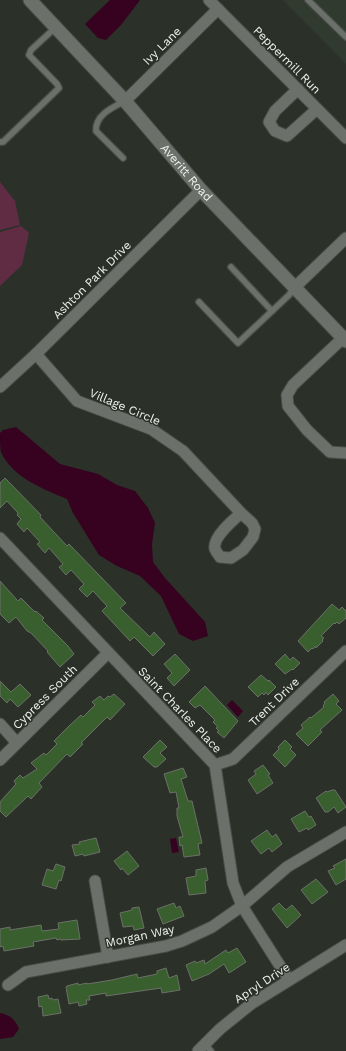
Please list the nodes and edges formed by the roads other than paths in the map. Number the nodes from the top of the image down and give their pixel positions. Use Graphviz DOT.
graph roads {
  1 [pos="30,0"];
  2 [pos="209,0"];
  3 [pos="308,0"];
  4 [pos="218,9"];
  5 [pos="56,27"];
  6 [pos="346,37"];
  7 [pos="298,89"];
  8 [pos="125,101"];
  9 [pos="318,109"];
  10 [pos="346,138"];
  11 [pos="0,142"];
  12 [pos="123,158"];
  13 [pos="201,190"];
  14 [pos="346,238"];
  15 [pos="231,267"];
  16 [pos="295,287"];
  17 [pos="200,302"];
  18 [pos="272,311"];
  19 [pos="344,340"];
  20 [pos="36,354"];
  21 [pos="0,387"];
  22 [pos="346,453"];
  23 [pos="241,513"];
  24 [pos="0,538"];
  25 [pos="346,652"];
  26 [pos="108,653"];
  27 [pos="0,724"];
  28 [pos="18,743"];
  29 [pos="0,760"];
  30 [pos="215,765"];
  31 [pos="346,832"];
  32 [pos="95,881"];
  33 [pos="242,906"];
  34 [pos="346,945"];
  35 [pos="108,957"];
  36 [pos="289,980"];
  37 [pos="8,985"];
  38 [pos="205,1049"];
  1 -- 5 [label="street, Averitt Road"];
  2 -- 4 [label="street, Peppermill Run"];
  3 -- 6 [label="lane"];
  4 -- 7 [label="street, Peppermill Run"];
  4 -- 8 [label="street, Ivy Lane"];
  5 -- 8 [label="street, Averitt Road"];
  5 -- 11 [label="lane"];
  7 -- 9 [label="street, Peppermill Run"];
  7 -- 9 [label="street"];
  8 -- 12 [label="lane"];
  8 -- 13 [label="street, Averitt Road"];
  9 -- 10 [label="street, Peppermill Run"];
  13 -- 16 [label="street, Averitt Road"];
  13 -- 20 [label="street, Ashton Park Drive"];
  14 -- 16 [label="street"];
  15 -- 18 [label="lane"];
  16 -- 18 [label="lane"];
  16 -- 19 [label="street, Averitt Road"];
  17 -- 18 [label="lane"];
  19 -- 22 [label="street"];
  20 -- 21 [label="street, Ashton Park Drive"];
  20 -- 23 [label="street, Village Circle"];
  24 -- 26 [label="street, Saint Charles Place"];
  25 -- 30 [label="street, Trent Drive"];
  26 -- 28 [label="street, Cypress South"];
  26 -- 30 [label="street, Saint Charles Place"];
  27 -- 28 [label="street"];
  28 -- 29 [label="street, Cypress South"];
  30 -- 33 [label="street, Saint Charles Place"];
  31 -- 33 [label="street, Morgan Way"];
  32 -- 35 [label="street"];
  33 -- 35 [label="street, Morgan Way"];
  33 -- 36 [label="street, Saint Charles Place"];
  34 -- 36 [label="street, Apryl Drive"];
  35 -- 37 [label="street, Morgan Way"];
  36 -- 38 [label="street, Apryl Drive"];
}
